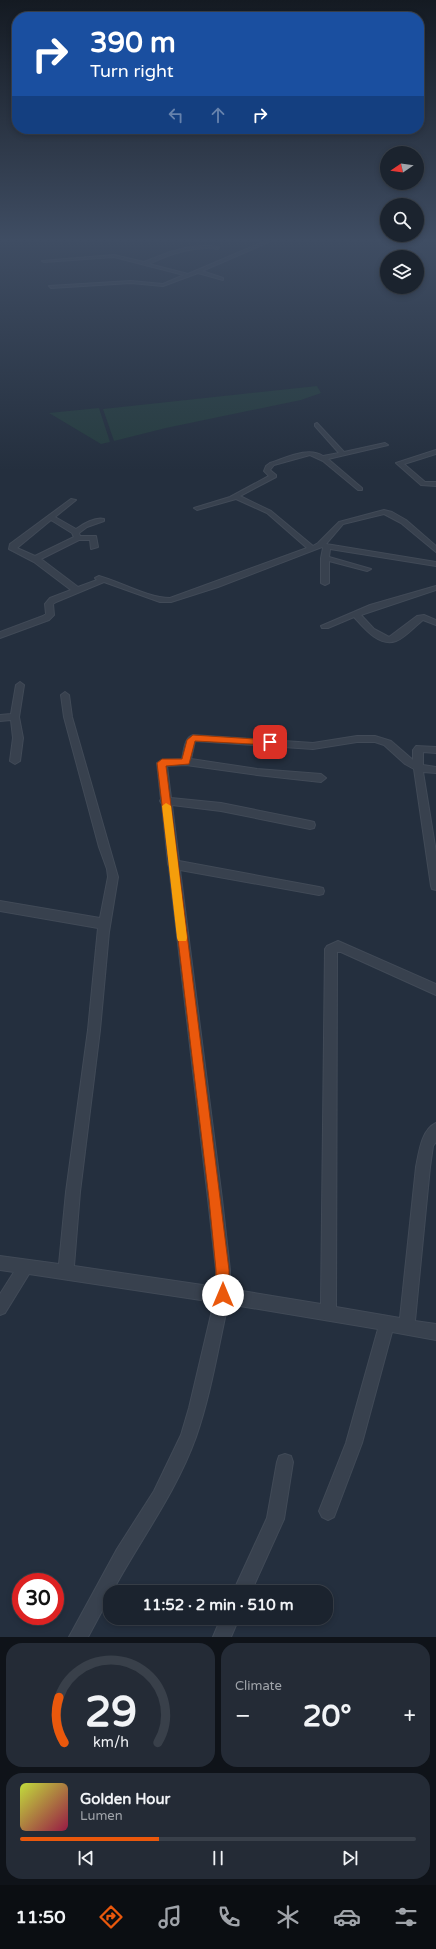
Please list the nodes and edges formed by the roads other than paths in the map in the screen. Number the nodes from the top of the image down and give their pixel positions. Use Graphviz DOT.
graph roads {
  1 [pos="317,425"];
  2 [pos="385,445"];
  3 [pos="436,452"];
  4 [pos="343,454"];
  5 [pos="323,459"];
  6 [pos="436,484"];
  7 [pos="360,489"];
  8 [pos="233,497"];
  9 [pos="74,500"];
  10 [pos="197,508"];
  11 [pos="51,517"];
  12 [pos="102,520"];
  13 [pos="77,536"];
  14 [pos="324,546"];
  15 [pos="94,547"];
  16 [pos="311,548"];
  17 [pos="436,550"];
  18 [pos="325,558"];
  19 [pos="37,560"];
  20 [pos="436,564"];
  21 [pos="367,569"];
  22 [pos="325,583"];
  23 [pos="436,588"];
  24 [pos="76,590"];
  25 [pos="356,614"];
  26 [pos="436,623"];
  27 [pos="325,626"];
  28 [pos="0,635"];
  29 [pos="20,685"];
  30 [pos="65,695"];
  31 [pos="15,717"];
  32 [pos="0,718"];
  33 [pos="436,750"];
  34 [pos="15,761"];
  35 [pos="186,762"];
  36 [pos="418,767"];
  37 [pos="436,770"];
  38 [pos="321,778"];
  39 [pos="166,801"];
  40 [pos="310,825"];
  41 [pos="173,864"];
  42 [pos="436,886"];
  43 [pos="320,891"];
  44 [pos="0,906"];
  45 [pos="105,924"];
  46 [pos="436,990"];
  47 [pos="436,1130"];
  48 [pos="0,1263"];
  49 [pos="25,1266"];
  50 [pos="66,1272"];
  51 [pos="223,1295"];
  52 [pos="0,1308"];
  53 [pos="328,1312"];
  54 [pos="387,1323"];
  55 [pos="407,1327"];
  56 [pos="436,1332"];
  57 [pos="285,1462"];
  58 [pos="328,1511"];
  59 [pos="245,1585"];
  60 [pos="227,1625"];
  61 [pos="78,1637"];
  62 [pos="222,1637"];
  1 -- 4 [label="street"];
  2 -- 4 [label="street"];
  3 -- 6 [label="street"];
  4 -- 5 [label="street"];
  5 -- 7 [label="street"];
  5 -- 8 [label="street"];
  8 -- 10 [label="street"];
  8 -- 16 [label="street"];
  9 -- 11 [label="street"];
  11 -- 13 [label="street"];
  11 -- 19 [label="street"];
  12 -- 13 [label="street"];
  13 -- 15 [label="street"];
  13 -- 19 [label="street"];
  14 -- 16 [label="street"];
  14 -- 17 [label="street"];
  14 -- 18 [label="street"];
  14 -- 20 [label="street"];
  16 -- 24 [label="street"];
  18 -- 21 [label="street"];
  18 -- 22 [label="street"];
  19 -- 24 [label="street"];
  23 -- 25 [label="street"];
  24 -- 28 [label="street"];
  25 -- 26 [label="street"];
  25 -- 27 [label="street"];
  29 -- 31 [label="street"];
  30 -- 45 [label="street"];
  31 -- 32 [label="street"];
  31 -- 34 [label="street"];
  33 -- 36 [label="street"];
  35 -- 36 [label="street"];
  35 -- 38 [label="street"];
  35 -- 39 [label="street"];
  36 -- 37 [label="street"];
  36 -- 42 [label="street"];
  39 -- 40 [label="street"];
  39 -- 41 [label="street"];
  41 -- 43 [label="street"];
  41 -- 51 [label="street"];
  44 -- 45 [label="street"];
  45 -- 50 [label="street"];
  46 -- 53 [label="street"];
  47 -- 55 [label="street"];
  48 -- 49 [label="street"];
  49 -- 50 [label="street"];
  49 -- 52 [label="street"];
  50 -- 51 [label="street"];
  51 -- 53 [label="street"];
  51 -- 61 [label="street"];
  53 -- 54 [label="street"];
  54 -- 55 [label="street"];
  54 -- 58 [label="street"];
  55 -- 56 [label="street"];
  57 -- 59 [label="street"];
  60 -- 62 [label="street"];
}
